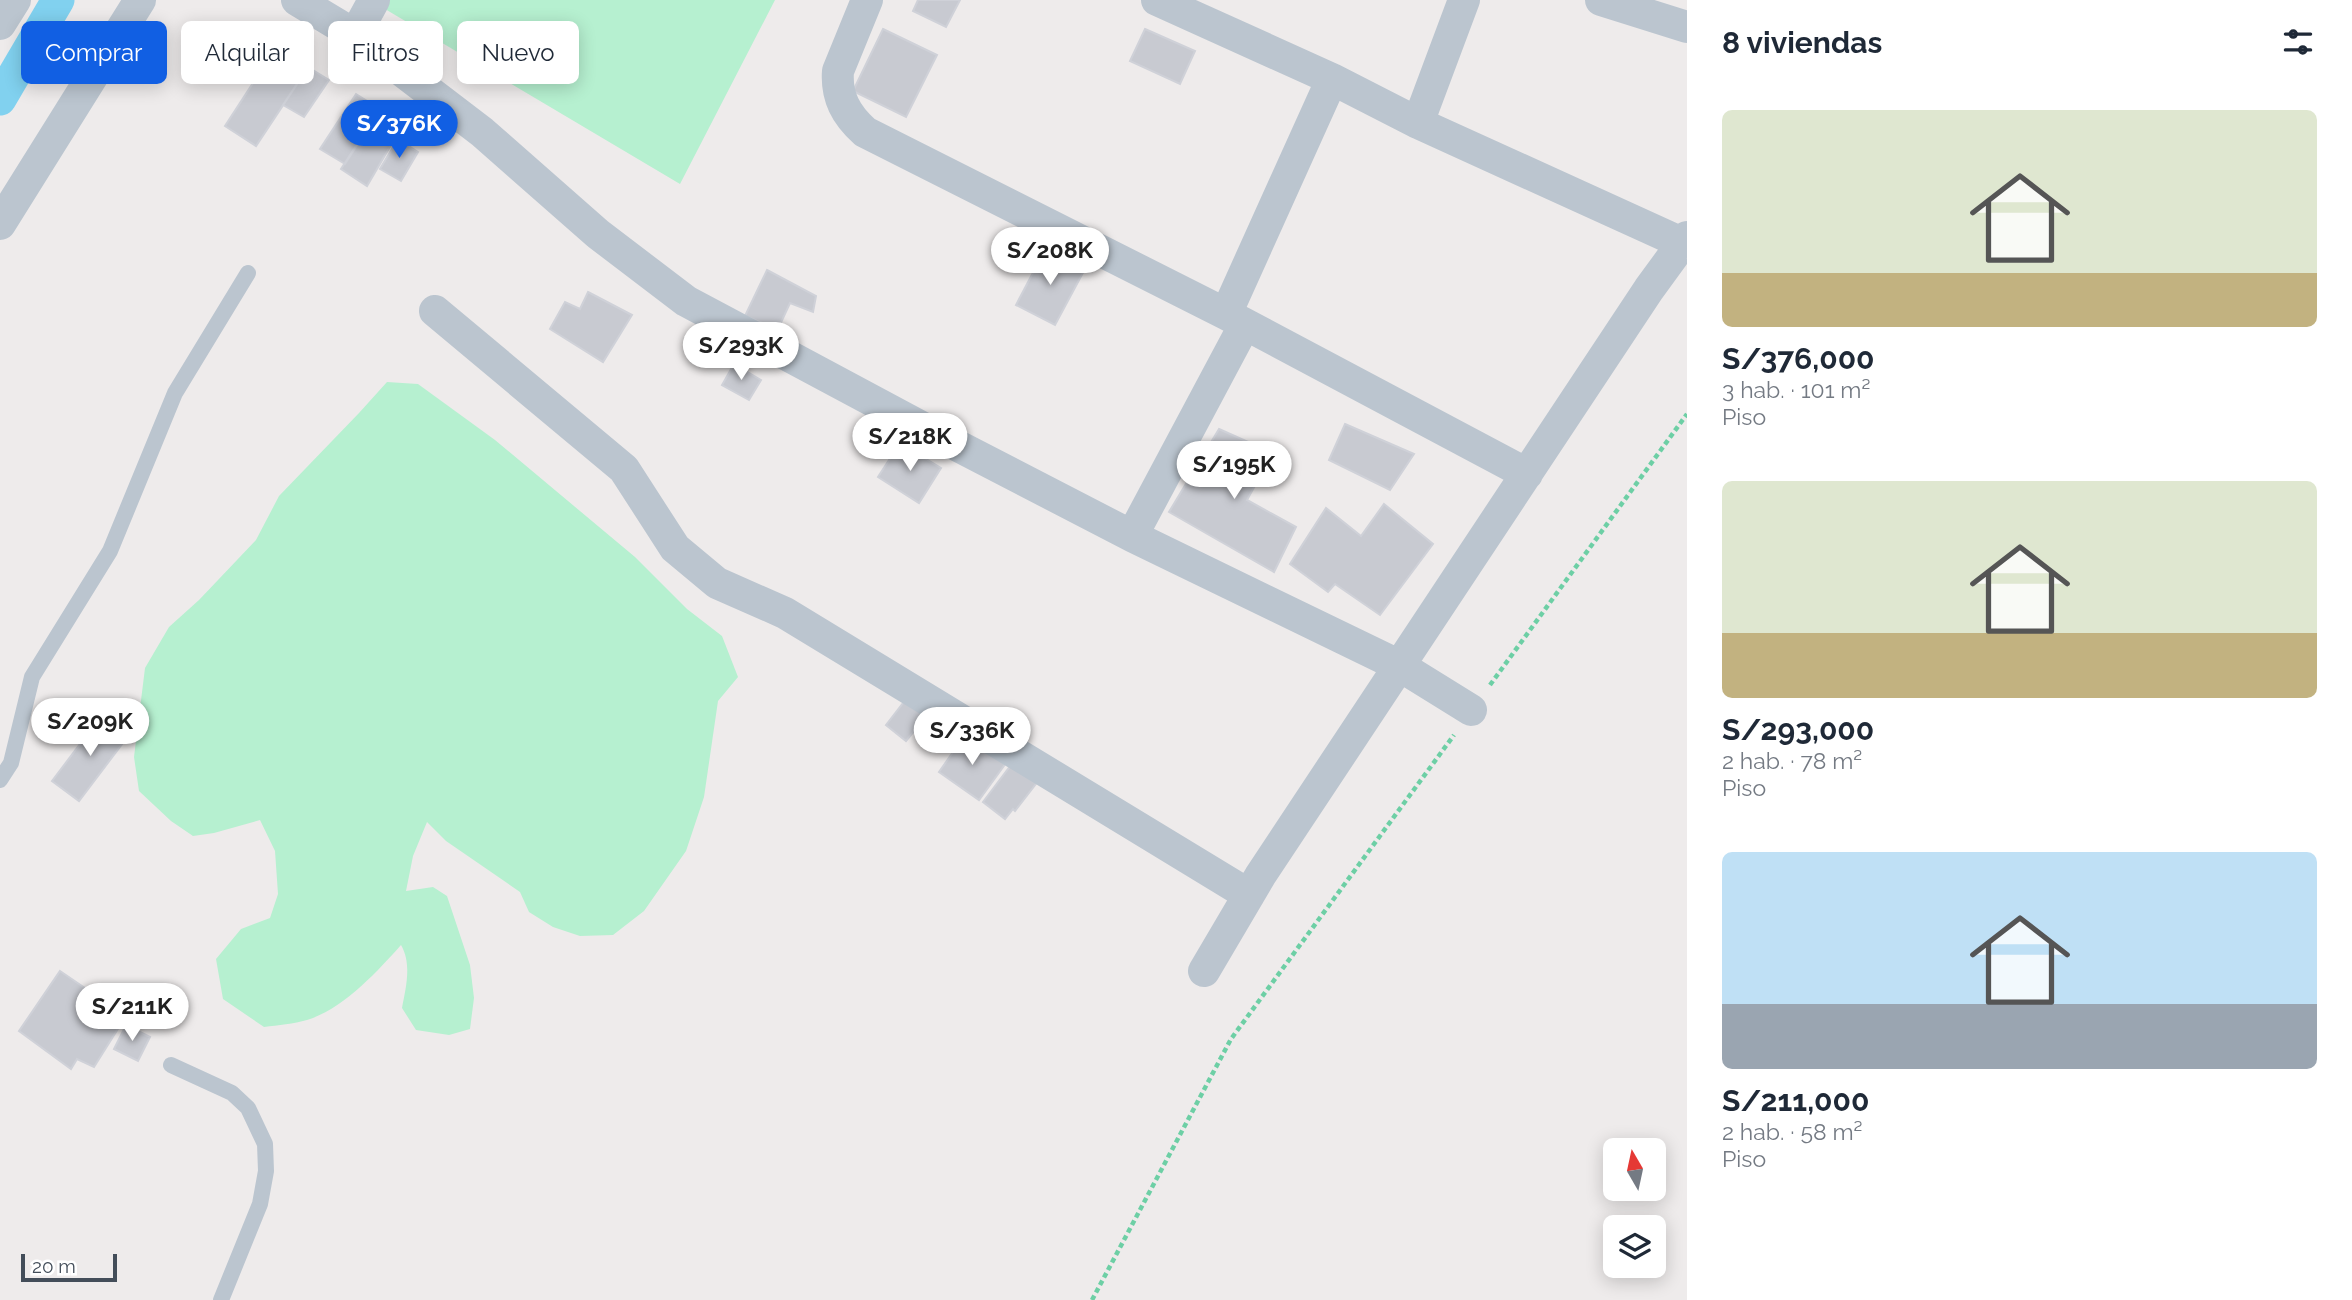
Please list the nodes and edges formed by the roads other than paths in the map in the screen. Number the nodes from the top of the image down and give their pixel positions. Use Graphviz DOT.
graph roads {
  1 [pos="15,0"];
  2 [pos="140,0"];
  3 [pos="298,0"];
  4 [pos="374,0"];
  5 [pos="867,0"];
  6 [pos="1157,0"];
  7 [pos="1464,0"];
  8 [pos="1601,0"];
  9 [pos="332,21"];
  10 [pos="363,21"];
  11 [pos="0,24"];
  12 [pos="1687,27"];
  13 [pos="1332,79"];
  14 [pos="419,84"];
  15 [pos="1418,123"];
  16 [pos="0,224"];
  17 [pos="1685,240"];
  18 [pos="248,273"];
  19 [pos="435,311"];
  20 [pos="1235,319"];
  21 [pos="1527,474"];
  22 [pos="1132,536"];
  23 [pos="1400,666"];
  24 [pos="1471,710"];
  25 [pos="0,780"];
  26 [pos="1249,895"];
  27 [pos="1204,971"];
  28 [pos="171,1065"];
  29 [pos="221,1300"];
  1 -- 11 [label="street"];
  2 -- 16 [label="street"];
  3 -- 9 [label="street"];
  4 -- 10 [label="street"];
  5 -- 20 [label="street"];
  6 -- 13 [label="street"];
  7 -- 15 [label="street"];
  8 -- 12 [label="street"];
  13 -- 15 [label="street"];
  13 -- 20 [label="street"];
  14 -- 22 [label="street"];
  15 -- 17 [label="street"];
  17 -- 21 [label="street"];
  18 -- 25 [label="lane"];
  19 -- 26 [label="street"];
  20 -- 21 [label="street"];
  20 -- 22 [label="street"];
  21 -- 23 [label="street"];
  22 -- 23 [label="street"];
  23 -- 24 [label="street"];
  23 -- 26 [label="street"];
  26 -- 27 [label="street"];
  28 -- 29 [label="lane"];
}
